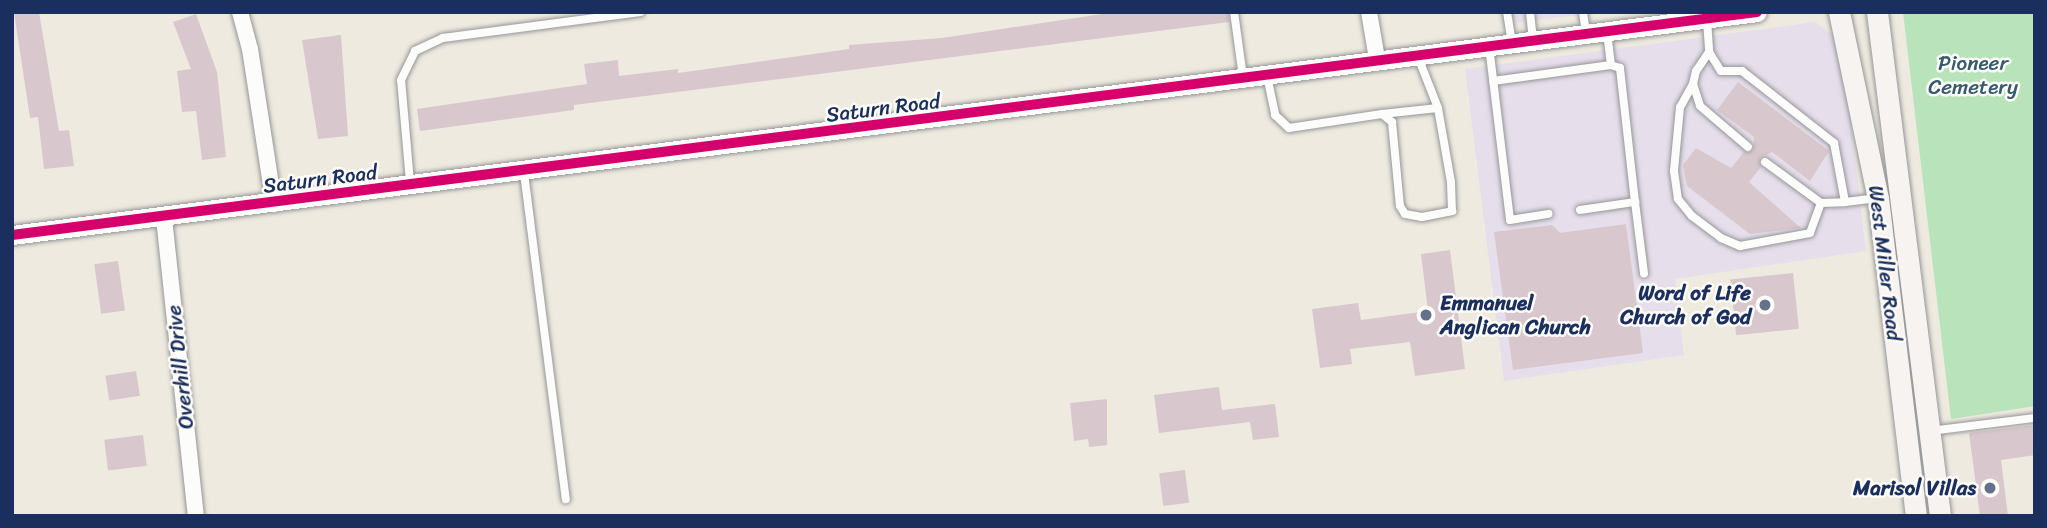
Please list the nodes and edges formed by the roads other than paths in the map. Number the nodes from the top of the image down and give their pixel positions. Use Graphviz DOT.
graph roads {
  1 [pos="240,12"];
  2 [pos="640,12"];
  3 [pos="1234,12"];
  4 [pos="1369,12"];
  5 [pos="1507,12"];
  6 [pos="1530,12"];
  7 [pos="1583,12"];
  8 [pos="1757,12"];
  9 [pos="1839,12"];
  10 [pos="1877,12"];
  11 [pos="1707,20"];
  12 [pos="1607,32"];
  13 [pos="1586,34"];
  14 [pos="1534,41"];
  15 [pos="1512,43"];
  16 [pos="1489,46"];
  17 [pos="1709,52"];
  18 [pos="1418,54"];
  19 [pos="1377,59"];
  20 [pos="1611,65"];
  21 [pos="1267,76"];
  22 [pos="1243,80"];
  23 [pos="1493,80"];
  24 [pos="1693,85"];
  25 [pos="1438,108"];
  26 [pos="1382,114"];
  27 [pos="1748,147"];
  28 [pos="1765,162"];
  29 [pos="524,173"];
  30 [pos="410,187"];
  31 [pos="1878,198"];
  32 [pos="1635,202"];
  33 [pos="1821,202"];
  34 [pos="1845,202"];
  35 [pos="274,204"];
  36 [pos="1580,210"];
  37 [pos="1549,214"];
  38 [pos="164,218"];
  39 [pos="12,235"];
  40 [pos="1644,273"];
  41 [pos="2035,418"];
  42 [pos="1929,431"];
  43 [pos="566,499"];
  44 [pos="196,516"];
  45 [pos="1916,516"];
  46 [pos="1940,516"];
  1 -- 35 [label="street"];
  2 -- 30 [label="lane"];
  3 -- 22 [label="lane"];
  4 -- 19 [label="street"];
  5 -- 15 [label="lane"];
  6 -- 14 [label="lane"];
  7 -- 13 [label="lane"];
  8 -- 11 [label="street, Saturn Road"];
  9 -- 31 [label="main road, West Miller Road"];
  10 -- 42 [label="main road, West Miller Road"];
  11 -- 12 [label="street, Saturn Road"];
  11 -- 17 [label="lane"];
  12 -- 13 [label="street, Saturn Road"];
  12 -- 20 [label="lane"];
  13 -- 14 [label="street, Saturn Road"];
  14 -- 15 [label="street, Saturn Road"];
  15 -- 16 [label="street, Saturn Road"];
  16 -- 18 [label="street, Saturn Road"];
  16 -- 23 [label="lane"];
  17 -- 24 [label="lane"];
  17 -- 34 [label="lane"];
  18 -- 19 [label="street, Saturn Road"];
  18 -- 25 [label="lane"];
  19 -- 21 [label="street, Saturn Road"];
  20 -- 23 [label="lane"];
  20 -- 32 [label="lane"];
  21 -- 22 [label="street, Saturn Road"];
  21 -- 26 [label="lane"];
  22 -- 29 [label="street, Saturn Road"];
  23 -- 37 [label="lane"];
  24 -- 27 [label="lane"];
  24 -- 33 [label="lane"];
  25 -- 26 [label="lane"];
  25 -- 26 [label="lane"];
  28 -- 33 [label="lane"];
  29 -- 30 [label="street, Saturn Road"];
  29 -- 43 [label="lane"];
  30 -- 35 [label="street, Saturn Road"];
  31 -- 34 [label="lane"];
  31 -- 45 [label="main road, West Miller Road"];
  32 -- 36 [label="lane"];
  32 -- 40 [label="lane"];
  33 -- 34 [label="lane"];
  35 -- 38 [label="street, Saturn Road"];
  38 -- 39 [label="street, Saturn Road"];
  38 -- 44 [label="street, Overhill Drive"];
  41 -- 42 [label="lane"];
  42 -- 46 [label="main road, West Miller Road"];
}
